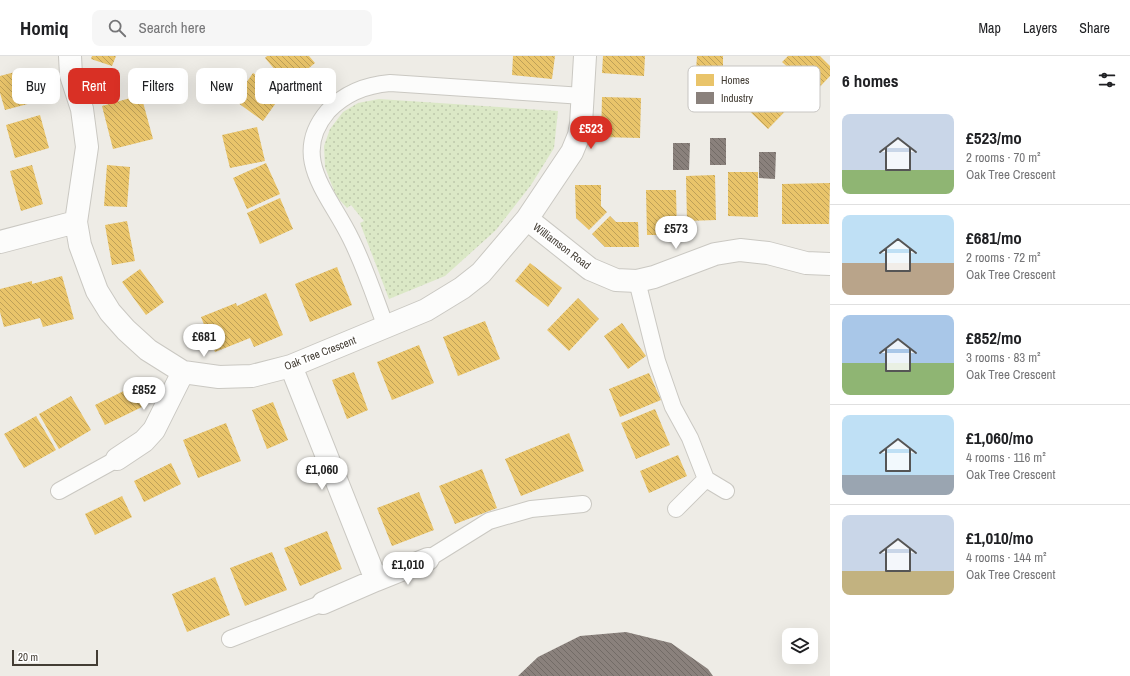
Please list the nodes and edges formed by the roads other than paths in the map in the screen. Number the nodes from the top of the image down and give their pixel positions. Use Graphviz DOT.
graph roads {
  1 [pos="70,56"];
  2 [pos="585,56"];
  3 [pos="583,96"];
  4 [pos="527,219"];
  5 [pos="76,222"];
  6 [pos="0,242"];
  7 [pos="830,264"];
  8 [pos="637,281"];
  9 [pos="386,327"];
  10 [pos="291,366"];
  11 [pos="183,372"];
  12 [pos="116,459"];
  13 [pos="706,479"];
  14 [pos="59,491"];
  15 [pos="726,491"];
  16 [pos="583,504"];
  17 [pos="676,509"];
  18 [pos="428,559"];
  19 [pos="376,580"];
  20 [pos="323,603"];
  21 [pos="230,639"];
  1 -- 5 [label="street, Oak Tree Crescent"];
  2 -- 3 [label="street, Oak Tree Crescent"];
  3 -- 4 [label="street, Oak Tree Crescent"];
  3 -- 9 [label="lane"];
  4 -- 8 [label="street, Williamson Road"];
  4 -- 9 [label="street, Oak Tree Crescent"];
  5 -- 6 [label="street"];
  5 -- 11 [label="street, Oak Tree Crescent"];
  7 -- 8 [label="street, Williamson Road"];
  8 -- 13 [label="lane"];
  9 -- 10 [label="street, Oak Tree Crescent"];
  10 -- 11 [label="street, Oak Tree Crescent"];
  10 -- 19 [label="street"];
  11 -- 12 [label="street"];
  12 -- 14 [label="lane"];
  13 -- 15 [label="lane"];
  13 -- 17 [label="lane"];
  16 -- 18 [label="lane"];
  18 -- 19 [label="street"];
  19 -- 20 [label="street"];
  20 -- 21 [label="lane"];
}
